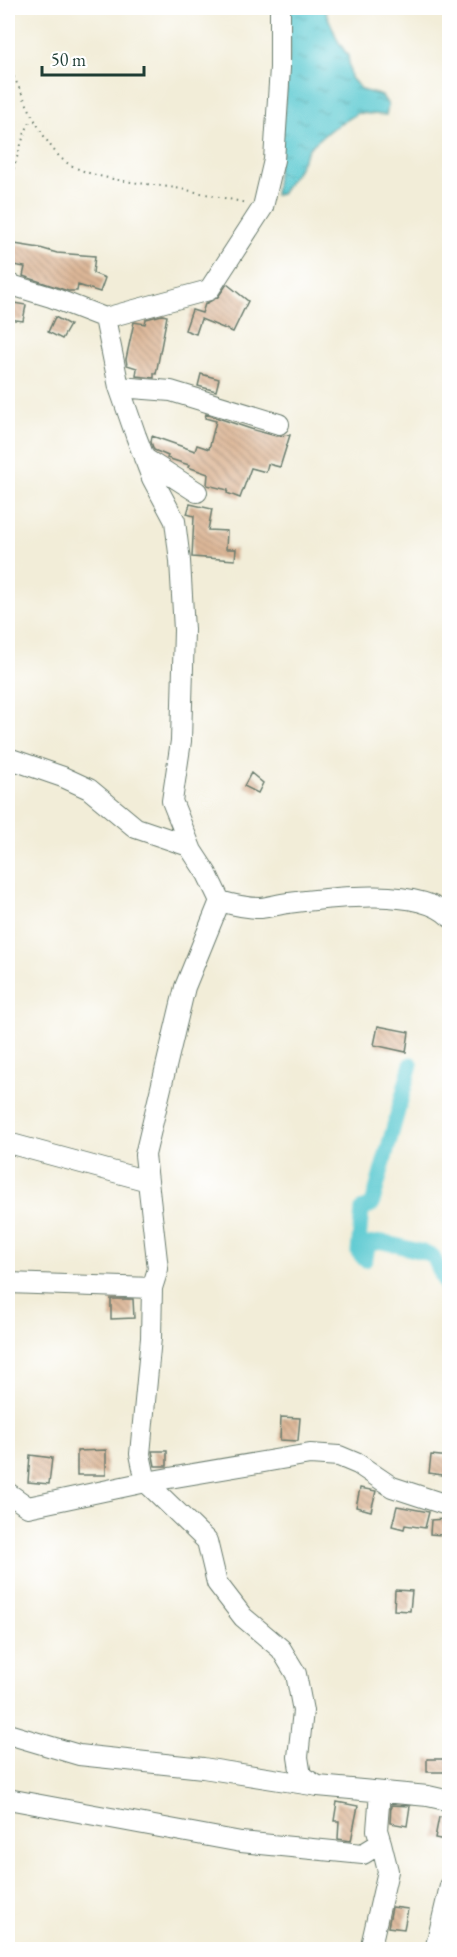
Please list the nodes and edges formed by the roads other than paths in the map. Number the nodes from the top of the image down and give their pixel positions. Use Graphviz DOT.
graph roads {
  1 [pos="280,8"];
  2 [pos="8,284"];
  3 [pos="105,318"];
  4 [pos="119,387"];
  5 [pos="279,424"];
  6 [pos="144,458"];
  7 [pos="197,492"];
  8 [pos="8,758"];
  9 [pos="189,846"];
  10 [pos="220,901"];
  11 [pos="450,917"];
  12 [pos="8,1143"];
  13 [pos="148,1182"];
  14 [pos="8,1283"];
  15 [pos="152,1288"];
  16 [pos="146,1482"];
  17 [pos="8,1493"];
  18 [pos="450,1506"];
  19 [pos="8,1734"];
  20 [pos="318,1786"];
  21 [pos="380,1792"];
  22 [pos="8,1799"];
  23 [pos="450,1801"];
  24 [pos="381,1843"];
  25 [pos="450,1886"];
  26 [pos="370,1950"];
  27 [pos="435,1950"];
  1 -- 3 [label="street"];
  2 -- 3 [label="street"];
  3 -- 4 [label="street"];
  4 -- 5 [label="street"];
  4 -- 6 [label="street"];
  6 -- 7 [label="street"];
  6 -- 9 [label="street"];
  8 -- 9 [label="street"];
  9 -- 10 [label="street"];
  10 -- 11 [label="street"];
  10 -- 13 [label="street"];
  12 -- 13 [label="street"];
  13 -- 15 [label="street"];
  14 -- 15 [label="street"];
  15 -- 16 [label="street"];
  16 -- 17 [label="street"];
  16 -- 18 [label="street"];
  16 -- 20 [label="street"];
  19 -- 20 [label="street"];
  20 -- 21 [label="street"];
  21 -- 23 [label="street"];
  21 -- 24 [label="street"];
  22 -- 24 [label="street"];
  24 -- 26 [label="street"];
  25 -- 27 [label="street"];
}
